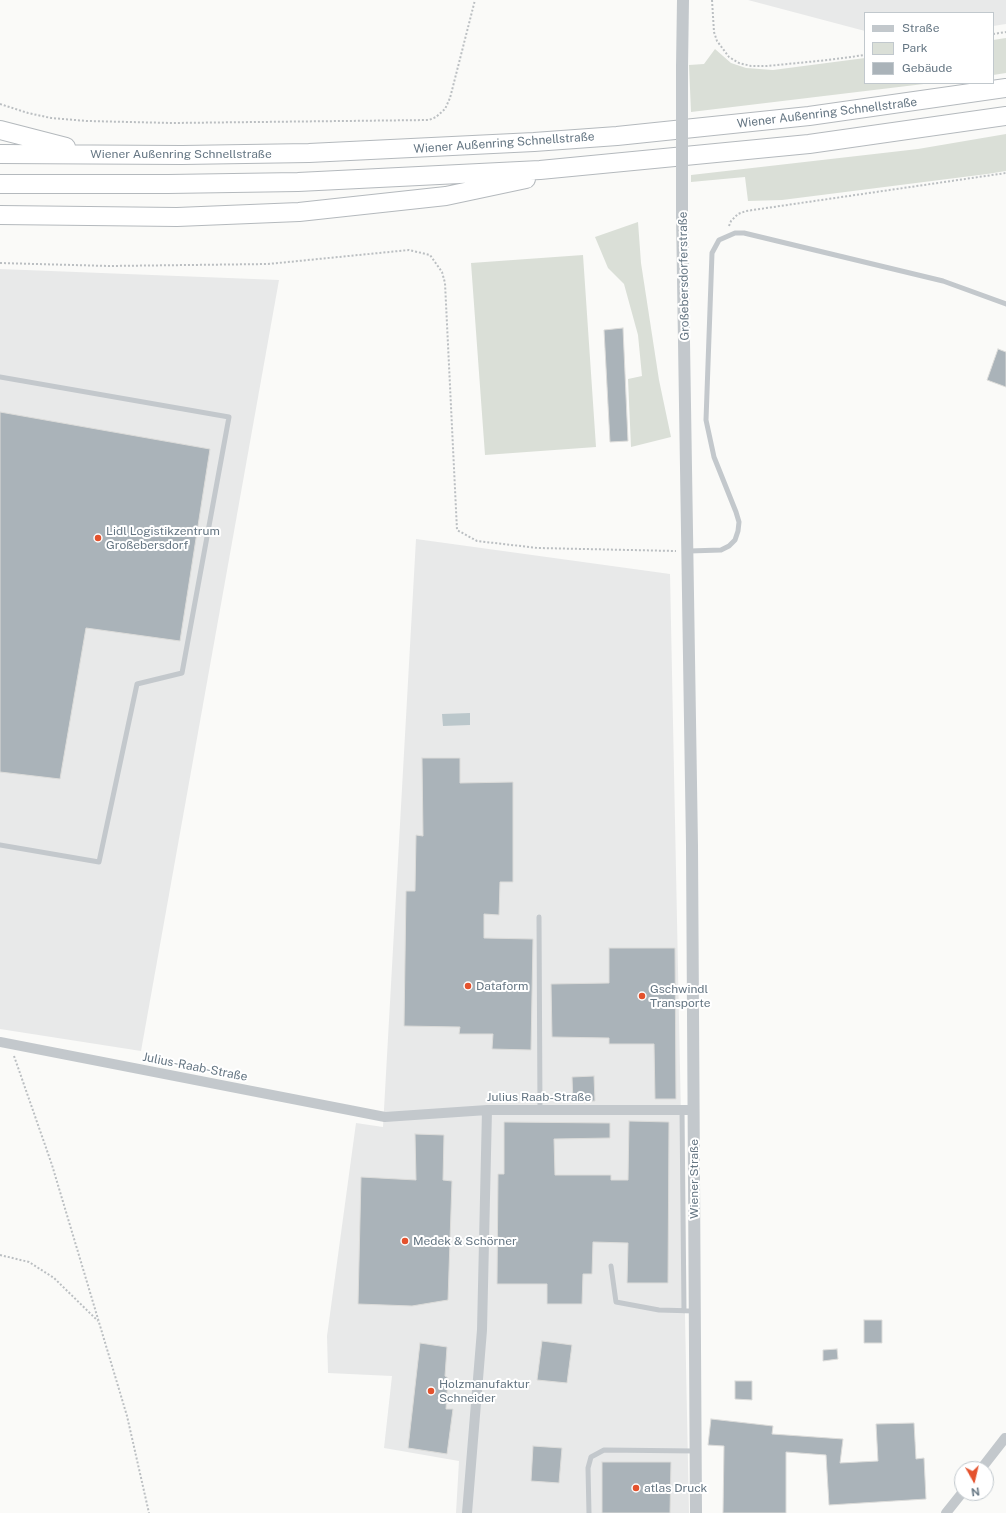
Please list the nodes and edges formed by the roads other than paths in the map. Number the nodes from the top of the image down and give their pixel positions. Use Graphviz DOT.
graph roads {
  1 [pos="683,0"];
  2 [pos="1006,88"];
  3 [pos="1006,116"];
  4 [pos="0,130"];
  5 [pos="0,154"];
  6 [pos="100,155"];
  7 [pos="586,165"];
  8 [pos="0,184"];
  9 [pos="0,215"];
  10 [pos="1006,304"];
  11 [pos="0,377"];
  12 [pos="689,551"];
  13 [pos="0,845"];
  14 [pos="692,846"];
  15 [pos="538,917"];
  16 [pos="5,1043"];
  17 [pos="487,1110"];
  18 [pos="688,1110"];
  19 [pos="540,1111"];
  20 [pos="385,1117"];
  21 [pos="611,1266"];
  22 [pos="689,1311"];
  23 [pos="1005,1438"];
  24 [pos="696,1451"];
  25 [pos="987,1461"];
  26 [pos="956,1501"];
  27 [pos="468,1513"];
  28 [pos="589,1513"];
  29 [pos="696,1513"];
  30 [pos="946,1513"];
  1 -- 12 [label="street, Großebersdorferstraße, bridge"];
  2 -- 6 [label="highway, Wiener Außenring Schnellstraße"];
  3 -- 7 [label="highway"];
  4 -- 6 [label="highway"];
  5 -- 6 [label="highway, Wiener Außenring Schnellstraße"];
  7 -- 8 [label="highway"];
  7 -- 9 [label="highway"];
  10 -- 12 [label="lane"];
  11 -- 13 [label="lane"];
  12 -- 14 [label="street, Großebersdorferstraße"];
  14 -- 18 [label="street, Wiener Straße"];
  15 -- 19 [label="lane"];
  16 -- 20 [label="street, Julius-Raab-Straße"];
  17 -- 19 [label="street, Julius Raab-Straße"];
  17 -- 20 [label="street, Julius Raab-Straße"];
  17 -- 27 [label="street"];
  18 -- 19 [label="street, Julius Raab-Straße"];
  18 -- 22 [label="street, Wiener Straße"];
  21 -- 22 [label="lane"];
  22 -- 24 [label="street, Wiener Straße"];
  23 -- 25 [label="street"];
  24 -- 28 [label="lane"];
  24 -- 29 [label="street, Wiener Straße"];
  26 -- 30 [label="street"];
}
